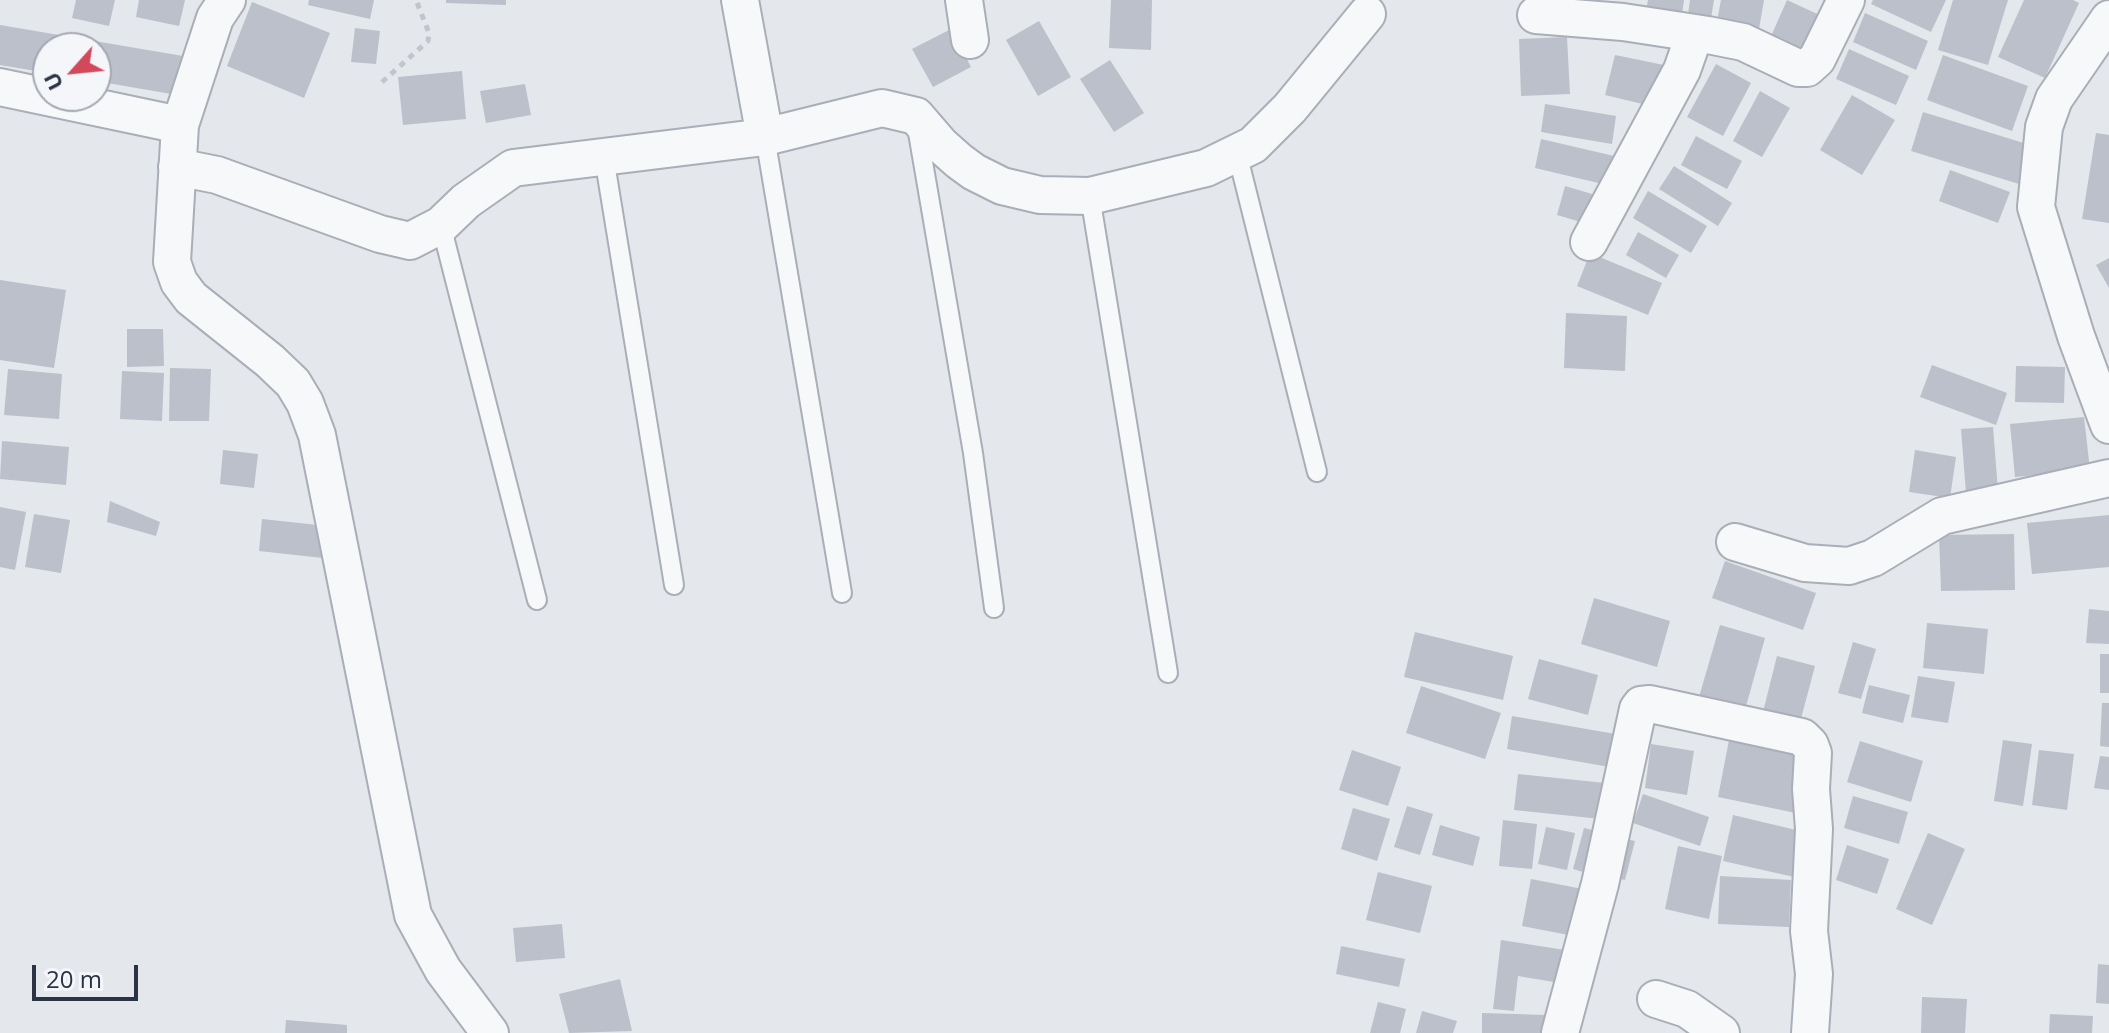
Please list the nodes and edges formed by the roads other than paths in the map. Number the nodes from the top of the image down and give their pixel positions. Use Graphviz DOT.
graph roads {
  1 [pos="227,0"];
  2 [pos="740,0"];
  3 [pos="964,0"];
  4 [pos="1846,0"];
  5 [pos="1367,14"];
  6 [pos="1536,15"];
  7 [pos="2109,19"];
  8 [pos="1695,33"];
  9 [pos="970,40"];
  10 [pos="0,87"];
  11 [pos="916,116"];
  12 [pos="180,125"];
  13 [pos="765,137"];
  14 [pos="1237,153"];
  15 [pos="604,157"];
  16 [pos="177,167"];
  17 [pos="1090,196"];
  18 [pos="441,225"];
  19 [pos="1589,242"];
  20 [pos="2109,425"];
  21 [pos="1317,472"];
  22 [pos="2109,478"];
  23 [pos="1735,542"];
  24 [pos="674,585"];
  25 [pos="842,593"];
  26 [pos="537,600"];
  27 [pos="994,608"];
  28 [pos="1168,673"];
  29 [pos="1656,999"];
  30 [pos="490,1033"];
  31 [pos="1560,1033"];
  32 [pos="1721,1033"];
  33 [pos="1810,1033"];
  1 -- 12 [label="street"];
  2 -- 13 [label="street"];
  3 -- 9 [label="street"];
  4 -- 8 [label="street"];
  5 -- 14 [label="street"];
  6 -- 8 [label="street"];
  7 -- 20 [label="street"];
  8 -- 19 [label="street"];
  10 -- 12 [label="street"];
  11 -- 13 [label="street"];
  11 -- 17 [label="street"];
  11 -- 27 [label="lane"];
  12 -- 16 [label="street"];
  13 -- 15 [label="street"];
  13 -- 25 [label="lane"];
  14 -- 17 [label="street"];
  14 -- 21 [label="lane"];
  15 -- 18 [label="street"];
  15 -- 24 [label="lane"];
  16 -- 18 [label="street"];
  16 -- 30 [label="street"];
  17 -- 28 [label="lane"];
  18 -- 26 [label="lane"];
  22 -- 23 [label="street"];
  29 -- 32 [label="street"];
  31 -- 33 [label="street"];
}
